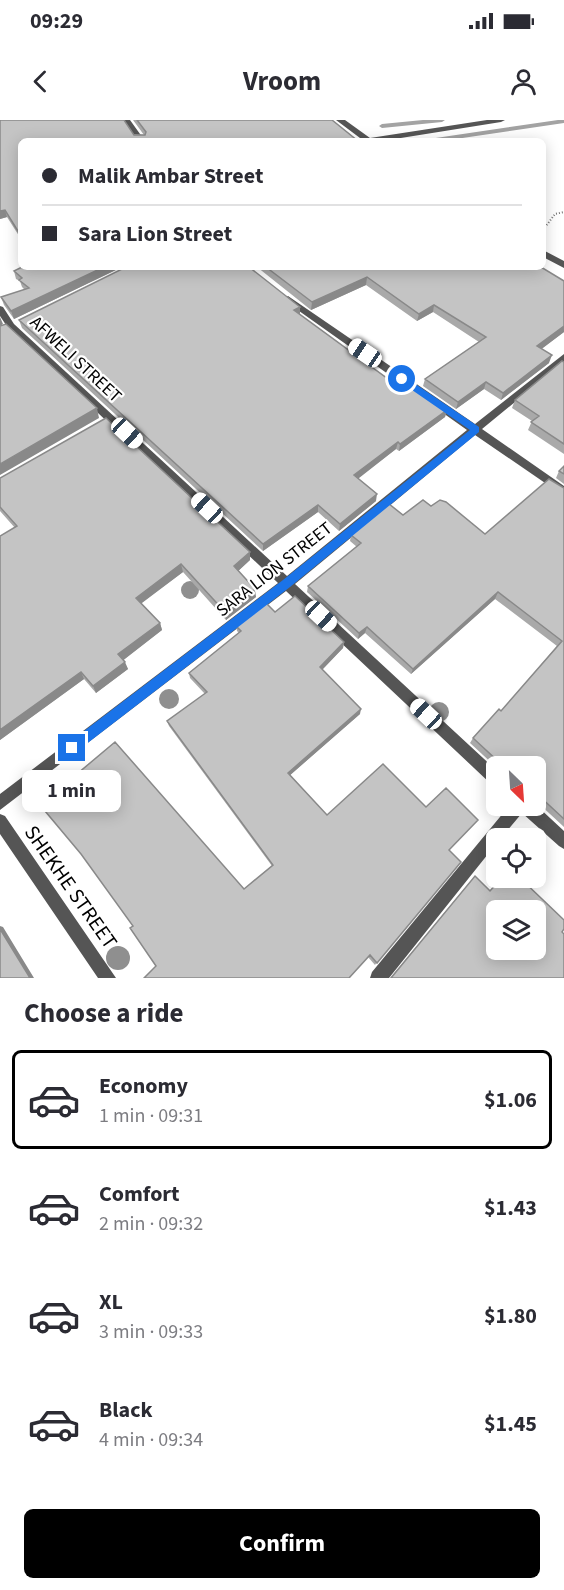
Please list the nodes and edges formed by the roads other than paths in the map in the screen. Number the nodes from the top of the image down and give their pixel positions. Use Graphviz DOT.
graph roads {
  1 [pos="126,120"];
  2 [pos="340,120"];
  3 [pos="501,120"];
  4 [pos="139,138"];
  5 [pos="364,138"];
  6 [pos="380,138"];
  7 [pos="546,255"];
  8 [pos="564,265"];
  9 [pos="282,294"];
  10 [pos="0,309"];
  11 [pos="11,326"];
  12 [pos="564,357"];
  13 [pos="476,429"];
  14 [pos="564,492"];
  15 [pos="286,584"];
  16 [pos="486,770"];
  17 [pos="0,802"];
  18 [pos="510,816"];
  19 [pos="536,816"];
  20 [pos="0,821"];
  21 [pos="564,841"];
  22 [pos="108,978"];
  23 [pos="378,978"];
  1 -- 4 [label="street"];
  2 -- 5 [label="street"];
  3 -- 6 [label="street"];
  7 -- 8 [label="street"];
  9 -- 13 [label="street"];
  10 -- 11 [label="street, AFWELI STREET"];
  11 -- 15 [label="street, AFWELI STREET"];
  12 -- 13 [label="street, SARA LION STREET"];
  13 -- 14 [label="street"];
  13 -- 15 [label="street, SARA LION STREET"];
  15 -- 16 [label="street, AFWELI STREET"];
  15 -- 17 [label="street, SARA LION STREET"];
  18 -- 23 [label="street"];
  19 -- 21 [label="street"];
  20 -- 22 [label="street, SHEKHE STREET"];
}
